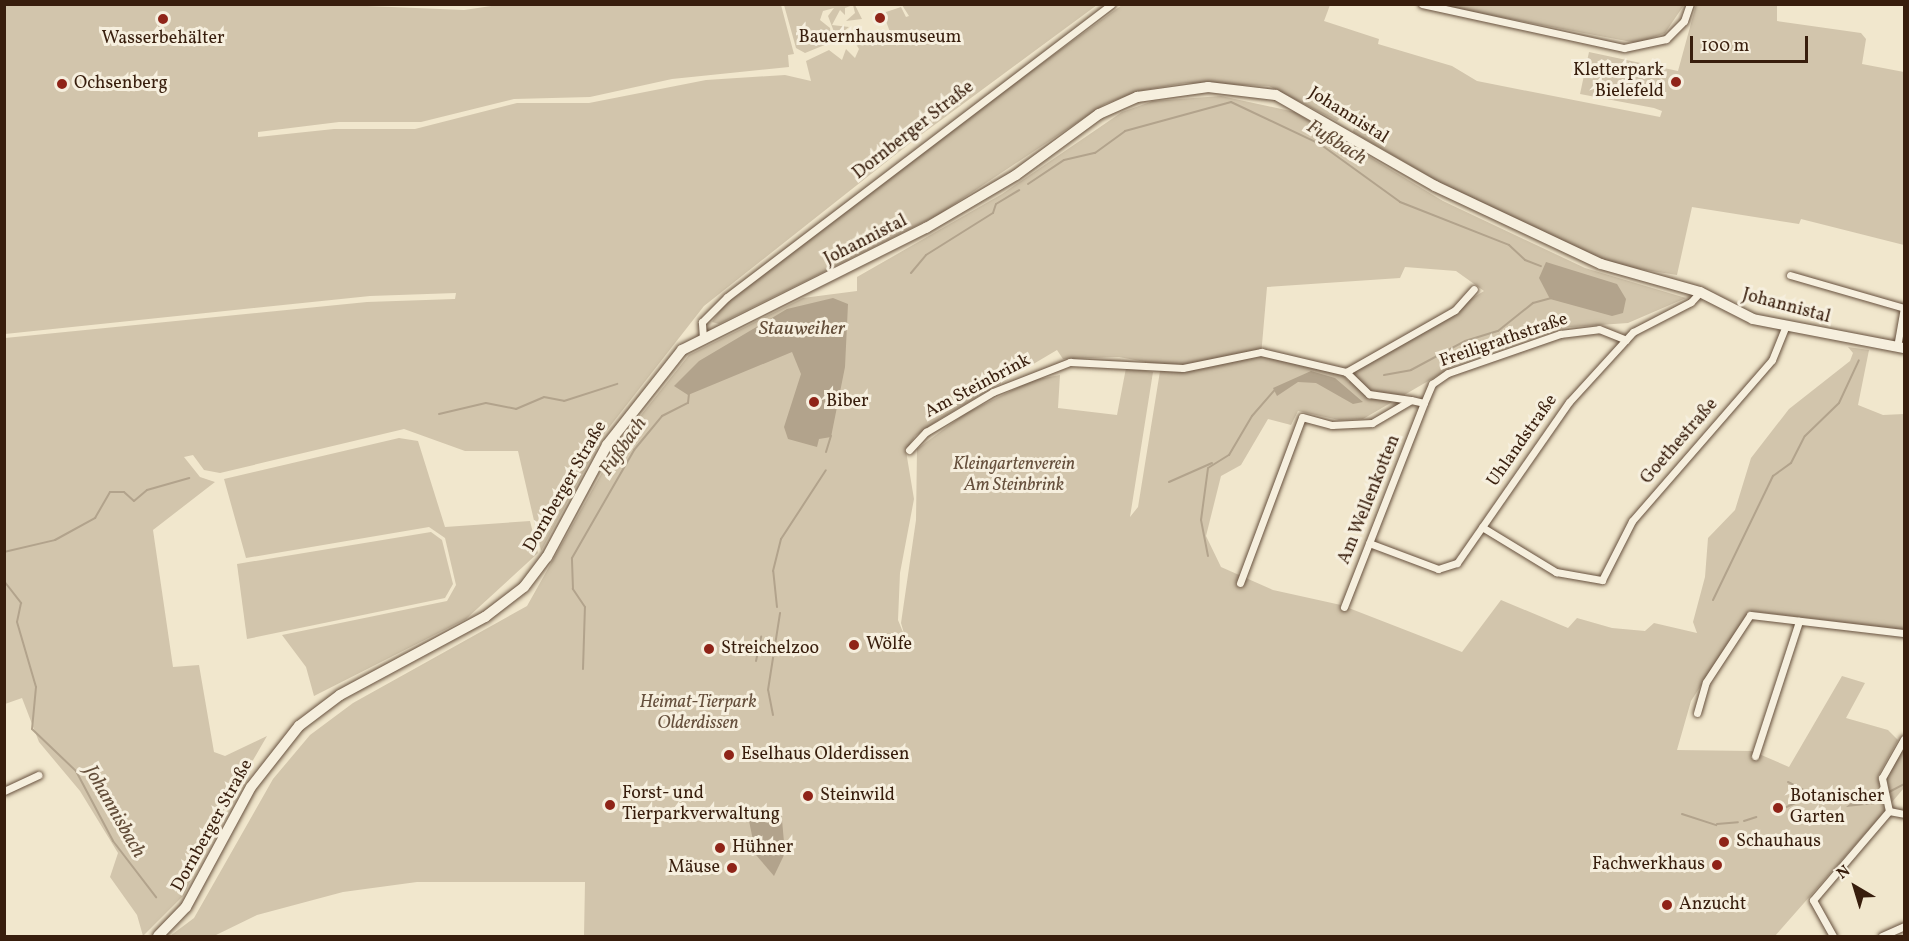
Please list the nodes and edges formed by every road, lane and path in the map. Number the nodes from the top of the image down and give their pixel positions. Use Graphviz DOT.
graph roads {
  1 [pos="1111,4"];
  2 [pos="1422,4"];
  3 [pos="1690,4"];
  4 [pos="1790,275"];
  5 [pos="1474,289"];
  6 [pos="1700,292"];
  7 [pos="1904,308"];
  8 [pos="1785,327"];
  9 [pos="703,338"];
  10 [pos="1626,340"];
  11 [pos="1901,348"];
  12 [pos="1346,372"];
  13 [pos="1411,400"];
  14 [pos="1424,403"];
  15 [pos="909,450"];
  16 [pos="1482,527"];
  17 [pos="1369,543"];
  18 [pos="1240,583"];
  19 [pos="1344,607"];
  20 [pos="1799,621"];
  21 [pos="1905,633"];
  22 [pos="1697,713"];
  23 [pos="1905,739"];
  24 [pos="1755,756"];
  25 [pos="39,775"];
  26 [pos="4,791"];
  27 [pos="1889,811"];
  28 [pos="1905,814"];
  29 [pos="1905,927"];
  30 [pos="1830,928"];
  31 [pos="158,936"];
  32 [pos="1824,936"];
  33 [pos="1833,936"];
  34 [pos="1882,936"];
  1 -- 9 [label="street, Dornberger Straße"];
  2 -- 3 [label="street"];
  4 -- 7 [label="street, Johannistal"];
  5 -- 12 [label="street"];
  6 -- 8 [label="main road, Johannistal"];
  6 -- 9 [label="main road, Johannistal"];
  6 -- 10 [label="street, Uhlandstraße"];
  7 -- 11 [label="street, Johannistal"];
  8 -- 11 [label="main road, Johannistal"];
  8 -- 16 [label="street, Goethestraße"];
  9 -- 31 [label="main road, Dornberger Straße"];
  10 -- 14 [label="street, Freiligrathstraße"];
  10 -- 16 [label="street, Uhlandstraße"];
  12 -- 13 [label="street"];
  12 -- 15 [label="street, Am Steinbrink"];
  13 -- 14 [label="street"];
  13 -- 18 [label="street"];
  14 -- 17 [label="street, Am Wellenkotten"];
  16 -- 17 [label="street, Uhlandstraße"];
  17 -- 19 [label="street, Am Wellenkotten"];
  20 -- 21 [label="street"];
  20 -- 22 [label="street"];
  20 -- 24 [label="street"];
  23 -- 27 [label="street"];
  25 -- 26 [label="street"];
  27 -- 28 [label="street"];
  27 -- 30 [label="street"];
  29 -- 34 [label="street"];
  30 -- 32 [label="street"];
  30 -- 33 [label="street"];
}
